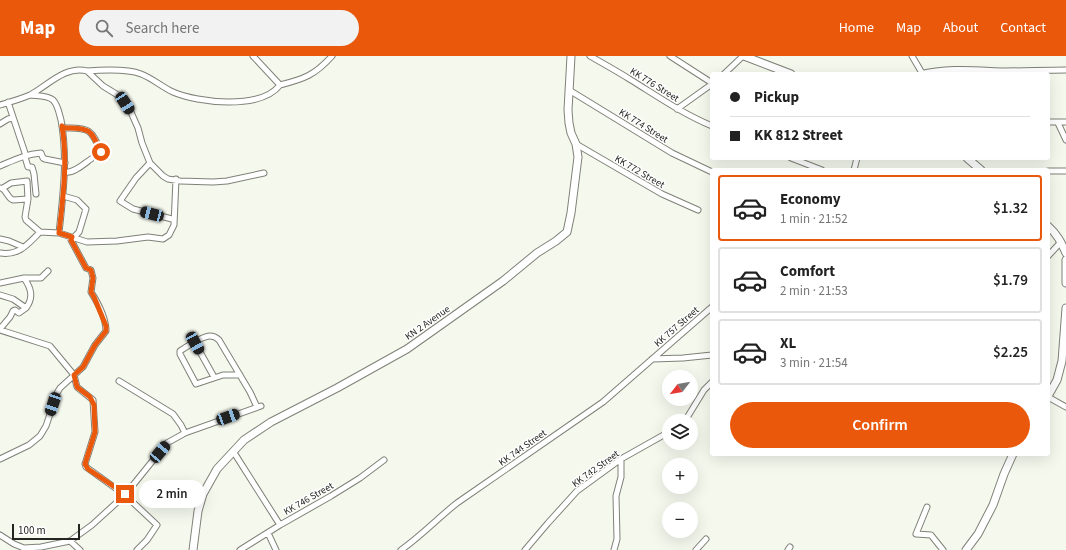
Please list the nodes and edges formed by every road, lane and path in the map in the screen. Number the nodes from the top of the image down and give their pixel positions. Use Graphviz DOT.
graph roads {
  1 [pos="252,56"];
  2 [pos="332,56"];
  3 [pos="570,56"];
  4 [pos="590,56"];
  5 [pos="670,56"];
  6 [pos="744,56"];
  7 [pos="912,56"];
  8 [pos="1066,70"];
  9 [pos="87,71"];
  10 [pos="726,72"];
  11 [pos="786,72"];
  12 [pos="920,72"];
  13 [pos="928,72"];
  14 [pos="710,82"];
  15 [pos="710,84"];
  16 [pos="280,85"];
  17 [pos="569,90"];
  18 [pos="30,95"];
  19 [pos="8,102"];
  20 [pos="0,105"];
  21 [pos="677,109"];
  22 [pos="13,118"];
  23 [pos="1050,122"];
  24 [pos="1066,122"];
  25 [pos="1058,123"];
  26 [pos="0,124"];
  27 [pos="710,125"];
  28 [pos="62,126"];
  29 [pos="1066,140"];
  30 [pos="576,144"];
  31 [pos="101,152"];
  32 [pos="26,157"];
  33 [pos="91,159"];
  34 [pos="796,160"];
  35 [pos="969,160"];
  36 [pos="65,163"];
  37 [pos="150,164"];
  38 [pos="0,166"];
  39 [pos="817,168"];
  40 [pos="979,168"];
  41 [pos="710,171"];
  42 [pos="1050,171"];
  43 [pos="1066,171"];
  44 [pos="65,172"];
  45 [pos="264,173"];
  46 [pos="176,179"];
  47 [pos="1,188"];
  48 [pos="36,194"];
  49 [pos="63,196"];
  50 [pos="28,199"];
  51 [pos="698,210"];
  52 [pos="172,219"];
  53 [pos="1050,228"];
  54 [pos="40,232"];
  55 [pos="59,233"];
  56 [pos="72,237"];
  57 [pos="0,239"];
  58 [pos="1061,242"];
  59 [pos="23,247"];
  60 [pos="0,253"];
  61 [pos="1066,253"];
  62 [pos="1050,254"];
  63 [pos="1066,260"];
  64 [pos="48,271"];
  65 [pos="24,278"];
  66 [pos="0,283"];
  67 [pos="1066,283"];
  68 [pos="0,295"];
  69 [pos="26,308"];
  70 [pos="1066,308"];
  71 [pos="710,309"];
  72 [pos="0,330"];
  73 [pos="195,343"];
  74 [pos="710,355"];
  75 [pos="652,359"];
  76 [pos="1064,361"];
  77 [pos="74,375"];
  78 [pos="240,376"];
  79 [pos="214,377"];
  80 [pos="119,381"];
  81 [pos="710,384"];
  82 [pos="1050,392"];
  83 [pos="1050,397"];
  84 [pos="1066,407"];
  85 [pos="689,414"];
  86 [pos="185,433"];
  87 [pos="662,436"];
  88 [pos="233,451"];
  89 [pos="1012,456"];
  90 [pos="0,459"];
  91 [pos="621,459"];
  92 [pos="384,460"];
  93 [pos="125,494"];
  94 [pos="927,507"];
  95 [pos="280,525"];
  96 [pos="268,533"];
  97 [pos="0,536"];
  98 [pos="706,539"];
  99 [pos="70,541"];
  100 [pos="80,550"];
  101 [pos="137,550"];
  102 [pos="193,550"];
  103 [pos="240,550"];
  104 [pos="276,550"];
  105 [pos="401,550"];
  106 [pos="525,550"];
  107 [pos="614,550"];
  108 [pos="696,550"];
  109 [pos="942,550"];
  110 [pos="966,550"];
  1 -- 16 [label="street"];
  2 -- 16 [label="street"];
  3 -- 17 [label="street, KN 2 Avenue"];
  4 -- 21 [label="street, KK 776 Street"];
  5 -- 14 [label="street"];
  6 -- 10 [label="street"];
  6 -- 11 [label="street"];
  7 -- 12 [label="street"];
  8 -- 13 [label="street"];
  9 -- 16 [label="street"];
  9 -- 18 [label="street"];
  9 -- 37 [label="street"];
  15 -- 21 [label="street"];
  17 -- 30 [label="street, KN 2 Avenue"];
  17 -- 41 [label="street, KK 774 Street"];
  18 -- 19 [label="street"];
  18 -- 28 [label="street"];
  19 -- 20 [label="street"];
  19 -- 22 [label="street"];
  21 -- 27 [label="street, KK 776 Street"];
  22 -- 26 [label="street"];
  22 -- 32 [label="street"];
  23 -- 25 [label="street"];
  24 -- 25 [label="street"];
  25 -- 29 [label="street"];
  28 -- 31 [label="street"];
  28 -- 36 [label="street"];
  30 -- 51 [label="street, KK 772 Street"];
  30 -- 88 [label="street, KN 2 Avenue"];
  32 -- 36 [label="street"];
  32 -- 38 [label="street"];
  32 -- 48 [label="street"];
  33 -- 44 [label="street"];
  34 -- 39 [label="street"];
  35 -- 40 [label="street"];
  36 -- 44 [label="street"];
  37 -- 46 [label="street"];
  37 -- 52 [label="street"];
  42 -- 43 [label="street"];
  44 -- 49 [label="street"];
  45 -- 46 [label="street"];
  46 -- 56 [label="street"];
  47 -- 50 [label="street"];
  47 -- 50 [label="street"];
  49 -- 55 [label="street"];
  49 -- 56 [label="street"];
  50 -- 54 [label="street"];
  53 -- 58 [label="street"];
  54 -- 55 [label="street"];
  54 -- 59 [label="street"];
  55 -- 56 [label="street"];
  56 -- 77 [label="street"];
  57 -- 59 [label="street"];
  58 -- 61 [label="street"];
  58 -- 62 [label="street"];
  59 -- 60 [label="street"];
  63 -- 67 [label="street"];
  64 -- 65 [label="street"];
  65 -- 66 [label="street"];
  65 -- 69 [label="street"];
  68 -- 69 [label="street"];
  69 -- 72 [label="street"];
  70 -- 76 [label="street"];
  71 -- 75 [label="street, KK 757 Street"];
  72 -- 77 [label="street"];
  73 -- 78 [label="street"];
  73 -- 79 [label="street"];
  73 -- 79 [label="street"];
  74 -- 75 [label="street"];
  75 -- 105 [label="street, KK 744 Street"];
  76 -- 82 [label="street"];
  77 -- 90 [label="street"];
  77 -- 93 [label="street"];
  78 -- 79 [label="street"];
  78 -- 86 [label="street"];
  80 -- 86 [label="street"];
  81 -- 85 [label="street"];
  83 -- 84 [label="street"];
  86 -- 93 [label="street"];
  87 -- 91 [label="street, KK 742 Street"];
  88 -- 95 [label="street"];
  88 -- 102 [label="street, KN 2 Avenue"];
  89 -- 110 [label="street"];
  91 -- 106 [label="street, KK 742 Street"];
  91 -- 107 [label="street"];
  92 -- 95 [label="street, KK 746 Street"];
  93 -- 99 [label="street"];
  93 -- 101 [label="street"];
  94 -- 109 [label="street"];
  95 -- 96 [label="street, KK 746 Street"];
  96 -- 103 [label="street, KK 746 Street"];
  96 -- 104 [label="street"];
  97 -- 99 [label="street"];
  98 -- 108 [label="street"];
  99 -- 100 [label="street"];
}
